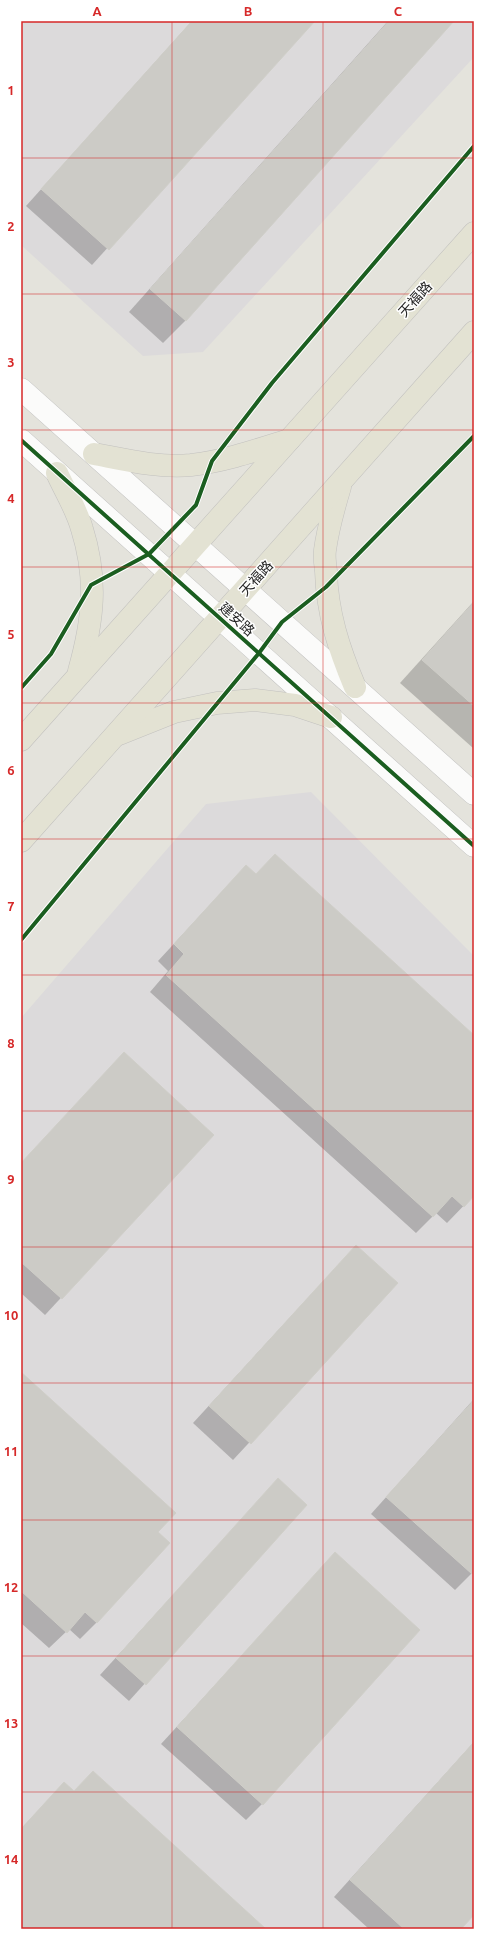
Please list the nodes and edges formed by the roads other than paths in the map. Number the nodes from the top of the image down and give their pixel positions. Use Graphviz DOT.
graph roads {
  1 [pos="474,233"];
  2 [pos="474,332"];
  3 [pos="21,389"];
  4 [pos="21,440"];
  5 [pos="289,440"];
  6 [pos="94,454"];
  7 [pos="57,472"];
  8 [pos="341,481"];
  9 [pos="196,546"];
  10 [pos="170,573"];
  11 [pos="245,590"];
  12 [pos="220,618"];
  13 [pos="77,678"];
  14 [pos="355,687"];
  15 [pos="331,717"];
  16 [pos="114,736"];
  17 [pos="21,740"];
  18 [pos="474,794"];
  19 [pos="21,841"];
  20 [pos="474,846"];
  1 -- 5 [label="main road, 天福路"];
  2 -- 8 [label="main road, 天福路"];
  3 -- 6 [label="street, 建安路"];
  4 -- 7 [label="street, 建安路"];
  5 -- 6 [label="main road"];
  5 -- 9 [label="main road, 天福路"];
  6 -- 9 [label="street, 建安路"];
  7 -- 10 [label="street, 建安路"];
  7 -- 13 [label="main road"];
  8 -- 11 [label="main road, 天福路"];
  8 -- 14 [label="main road"];
  9 -- 10 [label="main road, 天福路"];
  9 -- 11 [label="street, 建安路"];
  10 -- 12 [label="street, 建安路"];
  10 -- 13 [label="main road, 天福路"];
  11 -- 12 [label="main road, 天福路"];
  11 -- 14 [label="street, 建安路"];
  12 -- 15 [label="street, 建安路"];
  12 -- 16 [label="main road, 天福路"];
  13 -- 17 [label="main road, 天福路"];
  14 -- 18 [label="street, 建安路"];
  15 -- 16 [label="main road"];
  15 -- 20 [label="street, 建安路"];
  16 -- 19 [label="main road, 天福路"];
}
